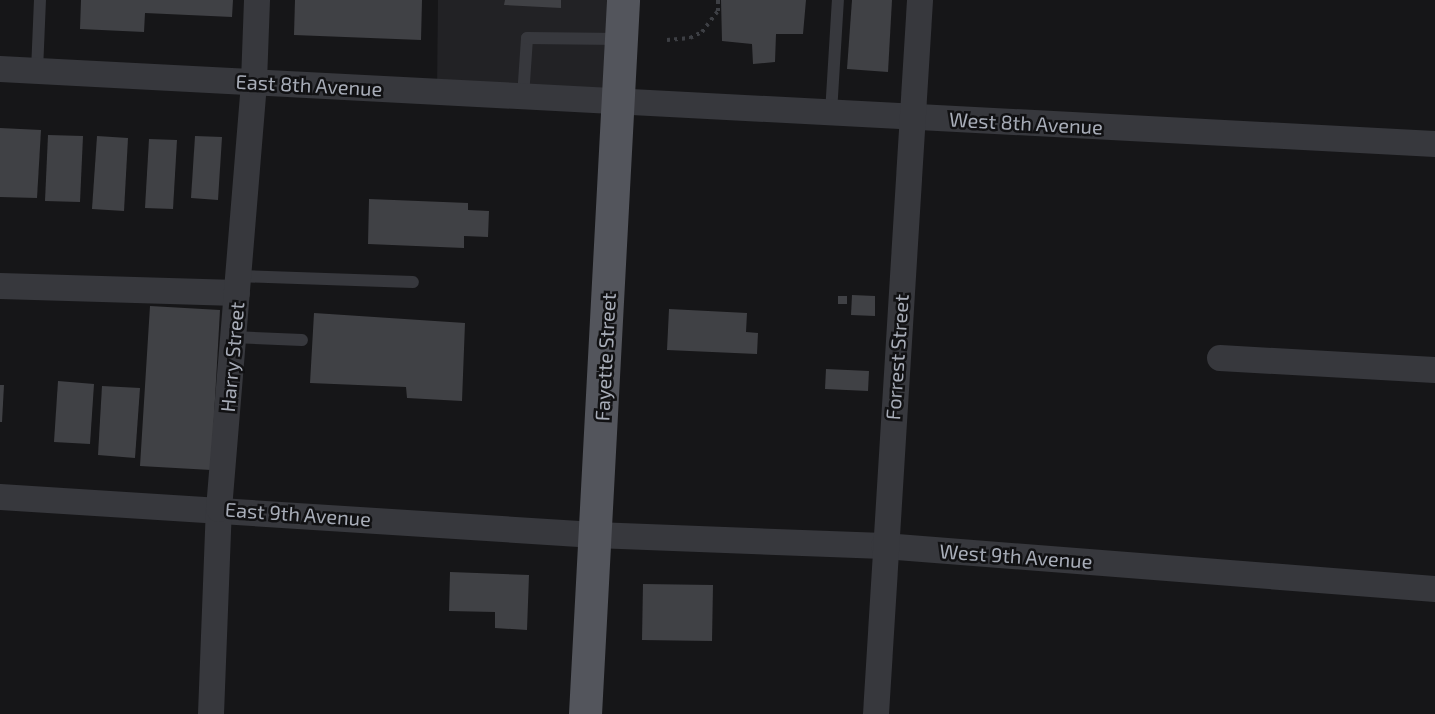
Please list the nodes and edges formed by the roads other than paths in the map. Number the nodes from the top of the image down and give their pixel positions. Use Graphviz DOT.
graph roads {
  1 [pos="40,0"];
  2 [pos="257,0"];
  3 [pos="623,0"];
  4 [pos="838,0"];
  5 [pos="920,0"];
  6 [pos="621,39"];
  7 [pos="0,69"];
  8 [pos="37,71"];
  9 [pos="254,82"];
  10 [pos="523,97"];
  11 [pos="618,102"];
  12 [pos="831,113"];
  13 [pos="913,117"];
  14 [pos="1435,144"];
  15 [pos="414,282"];
  16 [pos="238,284"];
  17 [pos="0,286"];
  18 [pos="233,337"];
  19 [pos="302,340"];
  20 [pos="1220,358"];
  21 [pos="1435,370"];
  22 [pos="0,497"];
  23 [pos="219,509"];
  24 [pos="596,535"];
  25 [pos="884,546"];
  26 [pos="1435,589"];
  27 [pos="211,714"];
  28 [pos="585,714"];
  29 [pos="876,714"];
  1 -- 8 [label="lane"];
  2 -- 9 [label="street, Harry Street"];
  3 -- 6 [label="main road, Fayette Street"];
  4 -- 12 [label="lane"];
  5 -- 13 [label="street, Forrest Street"];
  6 -- 10 [label="lane"];
  6 -- 11 [label="main road, Fayette Street"];
  7 -- 8 [label="street, East 8th Avenue"];
  8 -- 9 [label="street, East 8th Avenue"];
  9 -- 10 [label="street, East 8th Avenue"];
  9 -- 16 [label="street, Harry Street"];
  10 -- 11 [label="street, East 8th Avenue"];
  11 -- 12 [label="street, West 8th Avenue"];
  11 -- 24 [label="main road, Fayette Street"];
  12 -- 13 [label="street, West 8th Avenue"];
  13 -- 14 [label="street, West 8th Avenue"];
  13 -- 25 [label="street, Forrest Street"];
  15 -- 16 [label="lane"];
  16 -- 17 [label="street"];
  16 -- 18 [label="street, Harry Street"];
  18 -- 19 [label="lane"];
  18 -- 23 [label="street, Harry Street"];
  20 -- 21 [label="street"];
  22 -- 23 [label="street, East 9th Avenue"];
  23 -- 24 [label="street, East 9th Avenue"];
  23 -- 27 [label="street, Harry Street"];
  24 -- 25 [label="street, West 9th Avenue"];
  24 -- 28 [label="main road, Fayette Street"];
  25 -- 26 [label="street, West 9th Avenue"];
  25 -- 29 [label="street, Forrest Street"];
}
